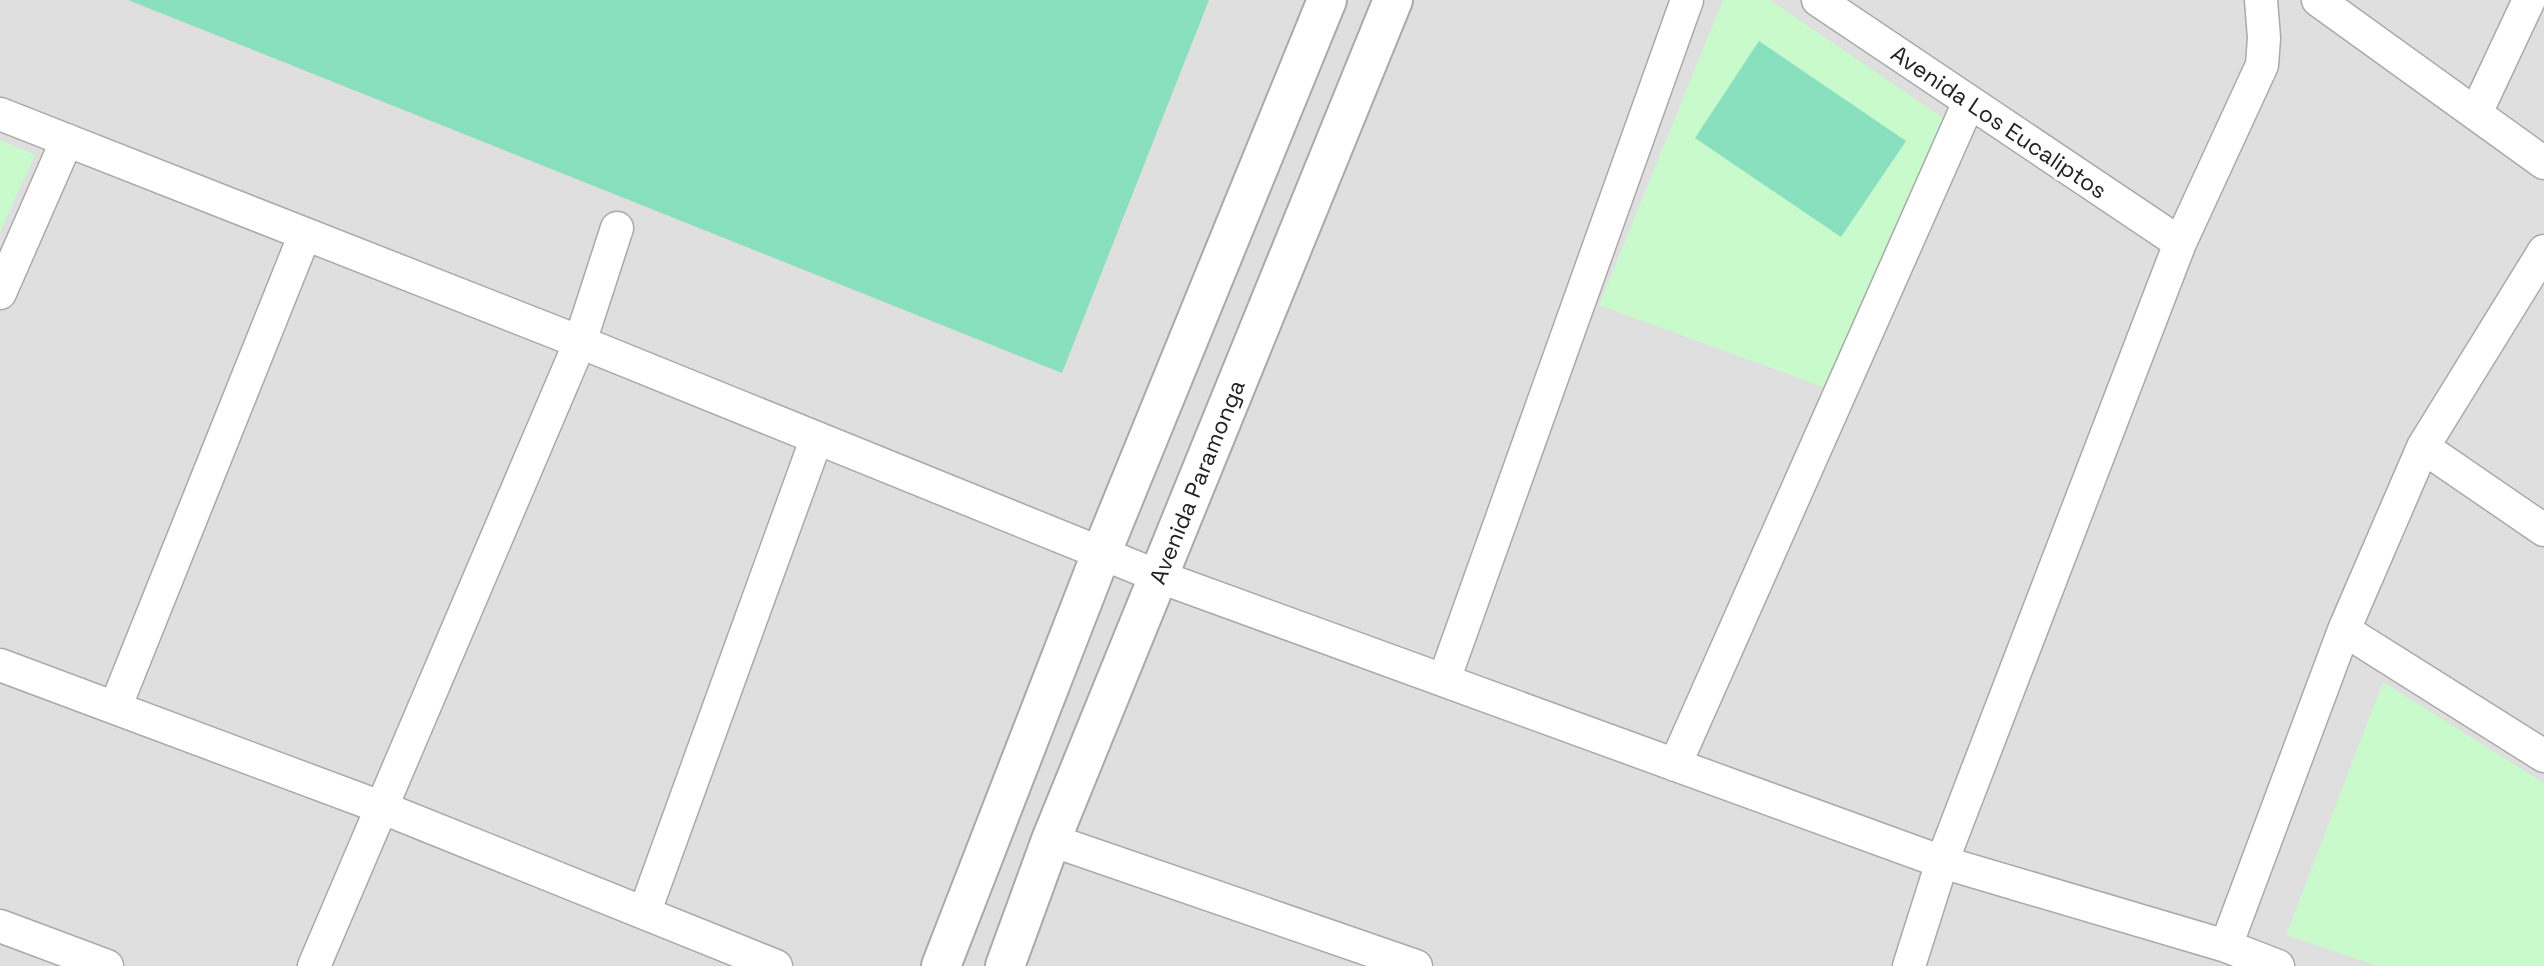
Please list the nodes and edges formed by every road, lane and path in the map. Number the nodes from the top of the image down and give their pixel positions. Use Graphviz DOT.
graph roads {
  1 [pos="1326,0"];
  2 [pos="1393,0"];
  3 [pos="1687,0"];
  4 [pos="1818,0"];
  5 [pos="2261,0"];
  6 [pos="2318,0"];
  7 [pos="2529,0"];
  8 [pos="1969,102"];
  9 [pos="2476,113"];
  10 [pos="0,114"];
  11 [pos="67,140"];
  12 [pos="2544,163"];
  13 [pos="617,228"];
  14 [pos="305,234"];
  15 [pos="2180,243"];
  16 [pos="2544,251"];
  17 [pos="0,293"];
  18 [pos="580,342"];
  19 [pos="816,440"];
  20 [pos="2423,447"];
  21 [pos="2544,530"];
  22 [pos="1101,554"];
  23 [pos="1160,577"];
  24 [pos="2344,630"];
  25 [pos="0,665"];
  26 [pos="1444,680"];
  27 [pos="116,708"];
  28 [pos="2544,756"];
  29 [pos="1675,765"];
  30 [pos="383,808"];
  31 [pos="1051,840"];
  32 [pos="1942,862"];
  33 [pos="645,911"];
  34 [pos="1,930"];
  35 [pos="2226,946"];
  36 [pos="1357,955"];
  37 [pos="107,966"];
  38 [pos="314,966"];
  39 [pos="776,966"];
  40 [pos="941,966"];
  41 [pos="1005,966"];
  42 [pos="1416,966"];
  43 [pos="1909,966"];
  44 [pos="2278,966"];
  1 -- 22 [label="street"];
  2 -- 23 [label="street, Avenida Paramonga"];
  3 -- 26 [label="street"];
  4 -- 8 [label="street, Avenida Los Eucaliptos"];
  5 -- 15 [label="street"];
  6 -- 9 [label="street"];
  7 -- 9 [label="street"];
  8 -- 15 [label="street, Avenida Los Eucaliptos"];
  8 -- 29 [label="street"];
  9 -- 12 [label="street"];
  10 -- 11 [label="street"];
  11 -- 14 [label="street"];
  11 -- 17 [label="street"];
  13 -- 18 [label="street"];
  14 -- 18 [label="street"];
  14 -- 27 [label="street"];
  15 -- 32 [label="street"];
  16 -- 20 [label="street"];
  18 -- 19 [label="street"];
  18 -- 30 [label="street"];
  19 -- 22 [label="street"];
  19 -- 33 [label="street"];
  20 -- 21 [label="street"];
  20 -- 24 [label="street"];
  22 -- 23 [label="street"];
  22 -- 40 [label="street"];
  23 -- 26 [label="street"];
  23 -- 31 [label="street, Avenida Paramonga"];
  24 -- 28 [label="street"];
  24 -- 35 [label="street"];
  25 -- 27 [label="street"];
  26 -- 29 [label="street"];
  27 -- 30 [label="street"];
  29 -- 32 [label="street"];
  30 -- 33 [label="street"];
  30 -- 38 [label="street"];
  31 -- 36 [label="street"];
  31 -- 41 [label="street, Avenida Paramonga"];
  32 -- 35 [label="street"];
  32 -- 43 [label="street"];
  33 -- 39 [label="street"];
  34 -- 37 [label="street"];
  35 -- 44 [label="street"];
  36 -- 42 [label="street"];
}
